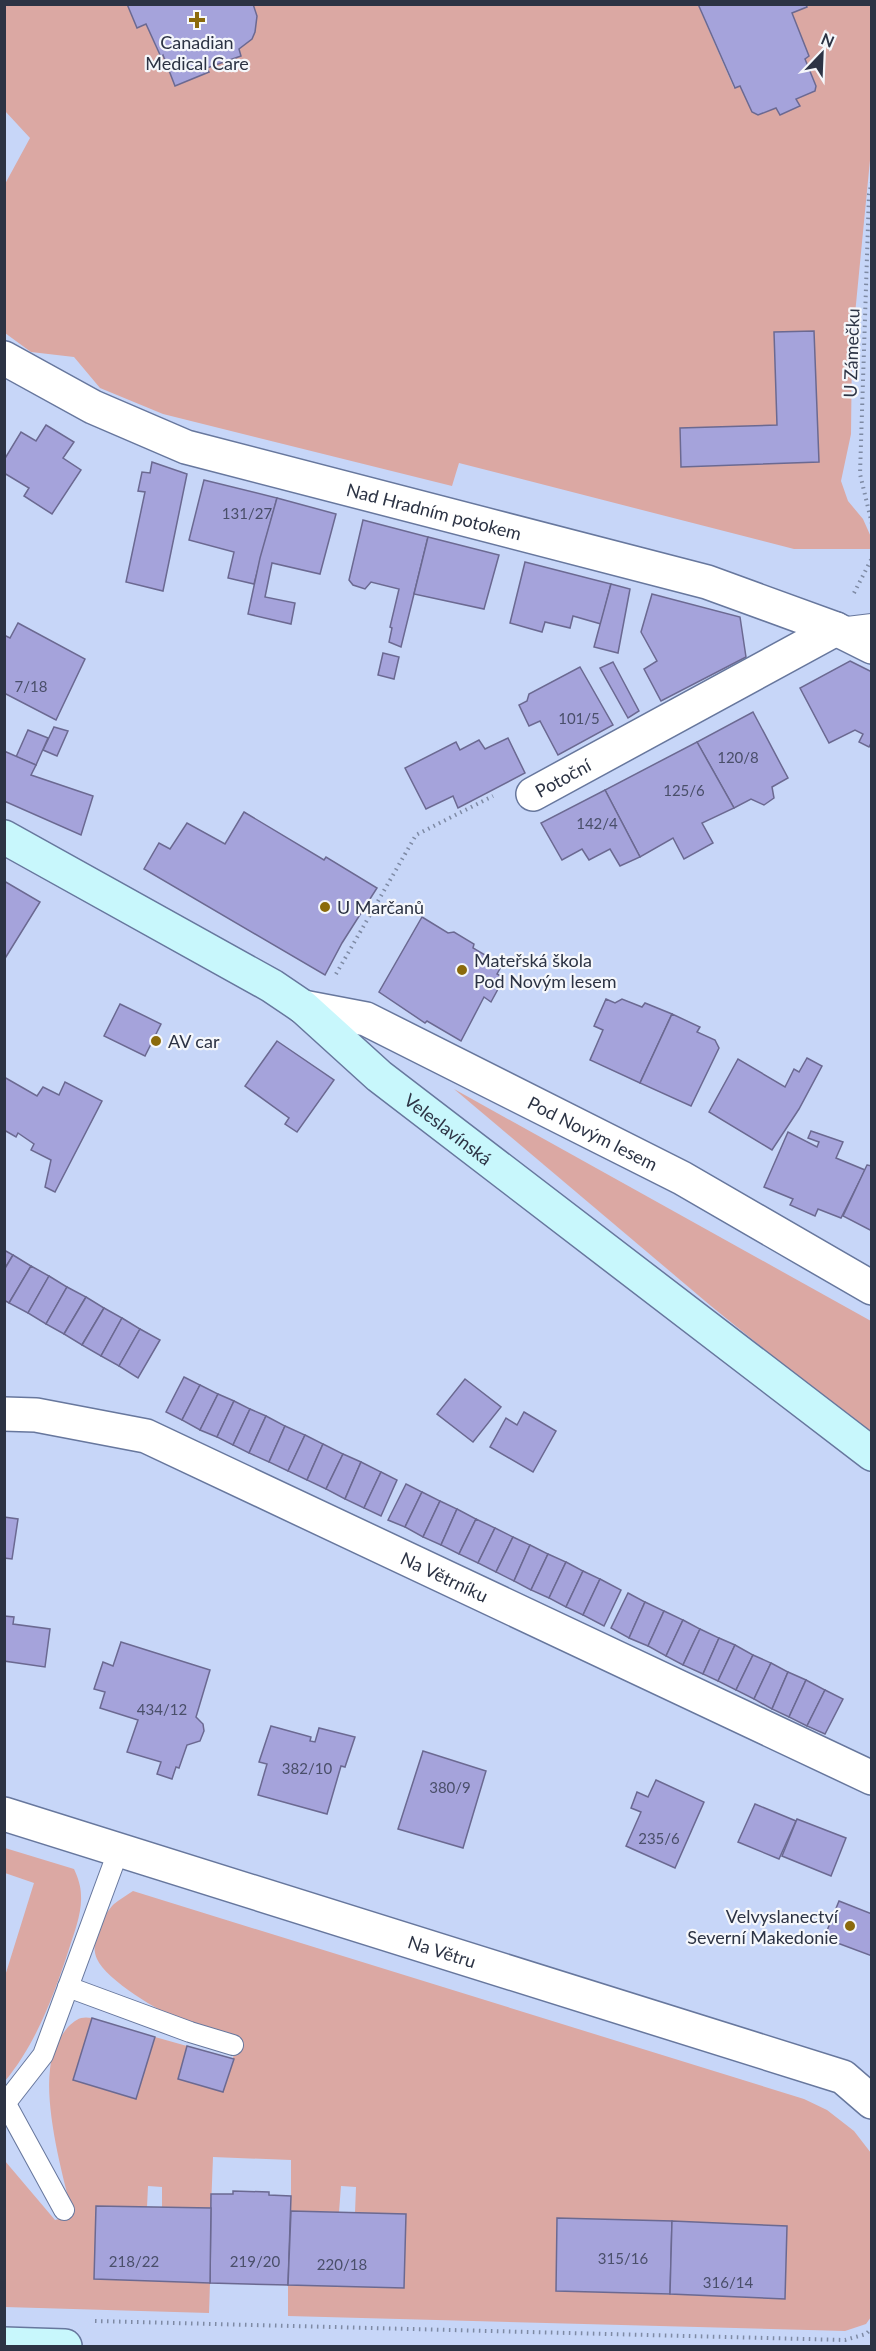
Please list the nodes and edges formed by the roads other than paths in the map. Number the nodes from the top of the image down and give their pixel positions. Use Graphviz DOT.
graph roads {
  1 [pos="4,358"];
  2 [pos="872,624"];
  3 [pos="836,629"];
  4 [pos="872,646"];
  5 [pos="533,794"];
  6 [pos="4,837"];
  7 [pos="303,1007"];
  8 [pos="872,1288"];
  9 [pos="4,1414"];
  10 [pos="872,1454"];
  11 [pos="872,1778"];
  12 [pos="4,1814"];
  13 [pos="118,1849"];
  14 [pos="68,1987"];
  15 [pos="233,2045"];
  16 [pos="872,2102"];
  17 [pos="5,2104"];
  18 [pos="64,2210"];
  19 [pos="4,2344"];
  20 [pos="65,2346"];
  1 -- 3 [label="street, Nad Hradním potokem"];
  2 -- 3 [label="lane"];
  3 -- 4 [label="street, Nad Hradním potokem"];
  3 -- 5 [label="street, Potoční"];
  6 -- 7 [label="street, Veleslavínská"];
  7 -- 8 [label="street, Pod Novým lesem"];
  7 -- 10 [label="street, Veleslavínská"];
  9 -- 11 [label="street, Na Větrníku"];
  12 -- 13 [label="street, Na Větru"];
  13 -- 14 [label="lane"];
  13 -- 16 [label="street, Na Větru"];
  14 -- 15 [label="lane"];
  14 -- 17 [label="lane"];
  17 -- 18 [label="lane"];
  19 -- 20 [label="street"];
}
